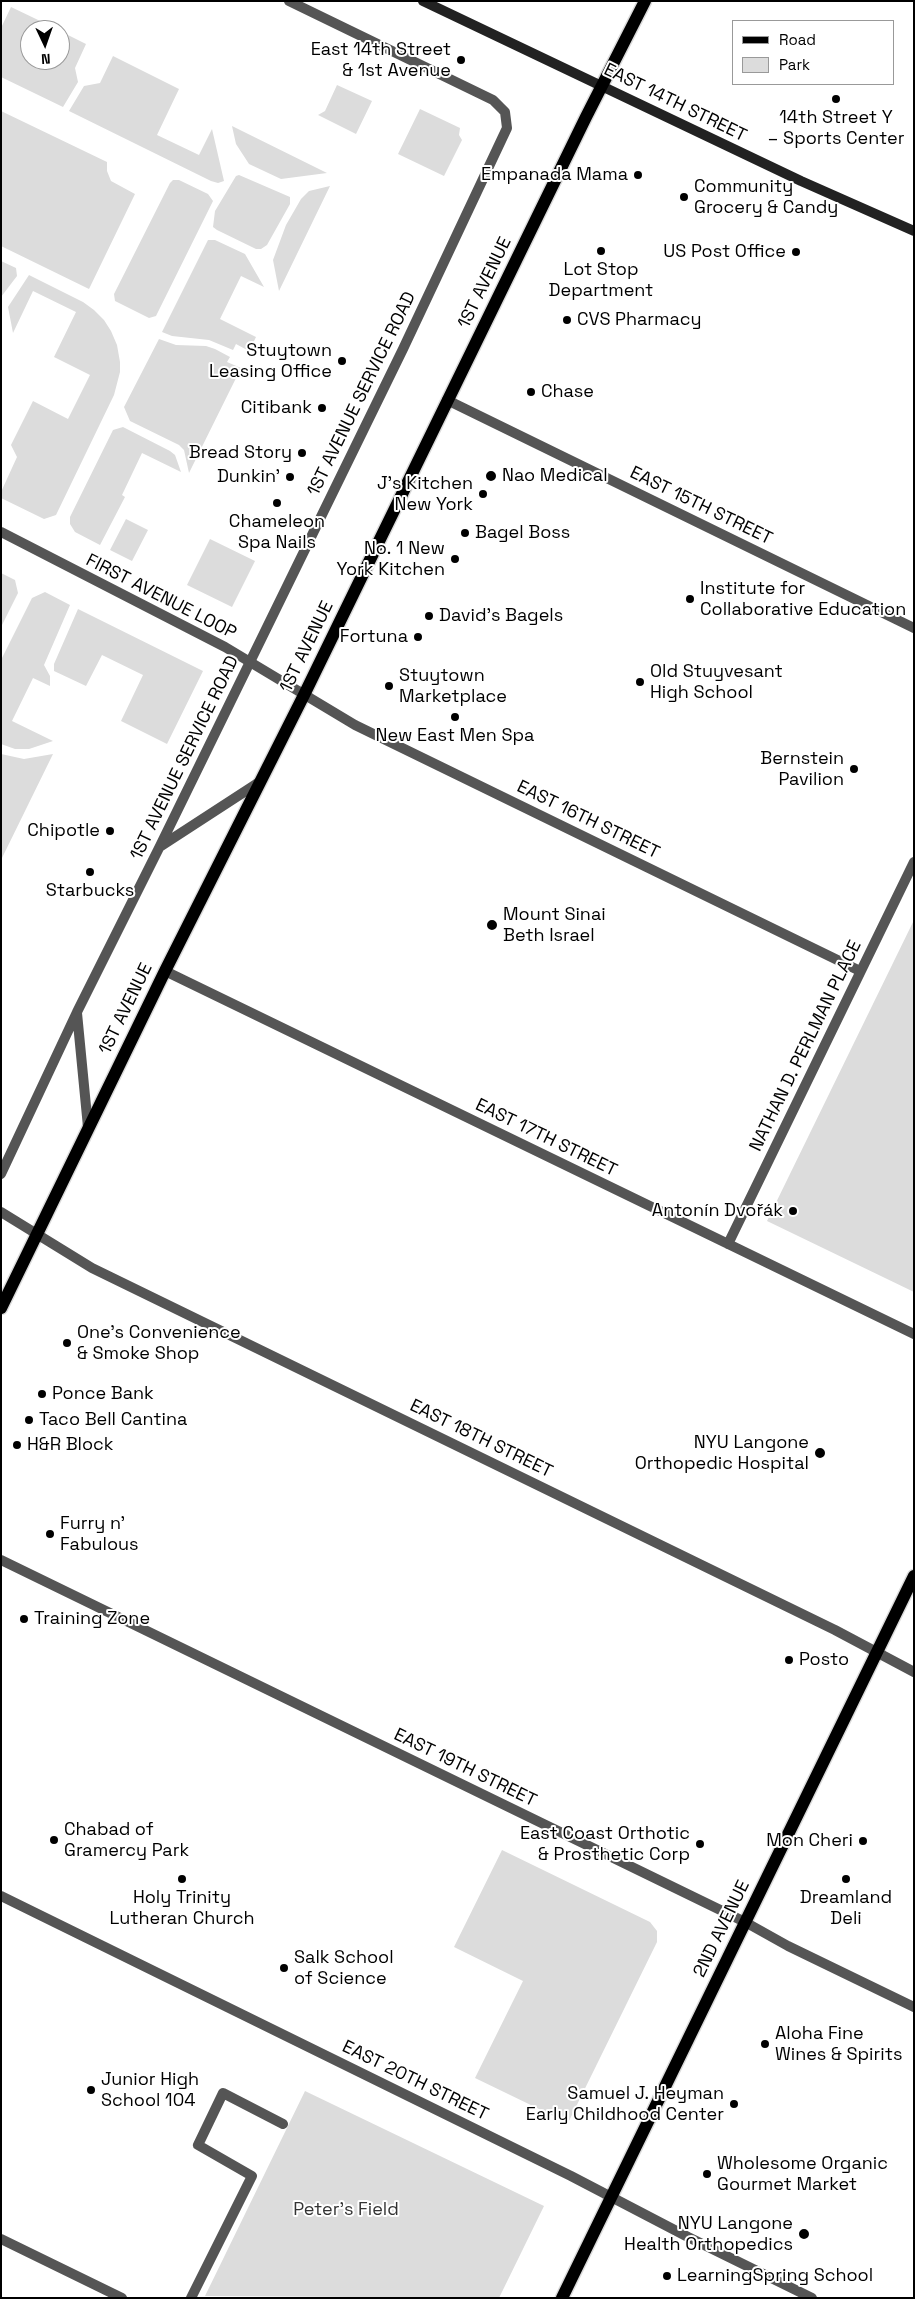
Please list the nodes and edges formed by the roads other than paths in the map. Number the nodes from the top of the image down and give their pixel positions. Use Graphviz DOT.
graph roads {
  1 [pos="289,1"];
  2 [pos="423,1"];
  3 [pos="645,1"];
  4 [pos="602,86"];
  5 [pos="914,231"];
  6 [pos="447,400"];
  7 [pos="1,532"];
  8 [pos="914,628"];
  9 [pos="250,661"];
  10 [pos="304,694"];
  11 [pos="260,781"];
  12 [pos="160,846"];
  13 [pos="914,862"];
  14 [pos="164,971"];
  15 [pos="860,971"];
  16 [pos="77,1012"];
  17 [pos="88,1127"];
  18 [pos="1,1174"];
  19 [pos="1,1212"];
  20 [pos="35,1234"];
  21 [pos="728,1244"];
  22 [pos="1,1308"];
  23 [pos="914,1334"];
  24 [pos="1,1560"];
  25 [pos="914,1576"];
  26 [pos="877,1652"];
  27 [pos="914,1672"];
  28 [pos="1,1896"];
  29 [pos="745,1922"];
  30 [pos="914,2007"];
  31 [pos="283,2124"];
  32 [pos="611,2197"];
  33 [pos="1,2239"];
  34 [pos="122,2298"];
  35 [pos="191,2298"];
  36 [pos="562,2298"];
  37 [pos="812,2298"];
  1 -- 9 [label="street, 1ST AVENUE SERVICE ROAD"];
  2 -- 4 [label="main road, EAST 14TH STREET"];
  3 -- 4 [label="main road, 1ST AVENUE"];
  4 -- 5 [label="main road, EAST 14TH STREET"];
  4 -- 6 [label="main road, 1ST AVENUE"];
  6 -- 8 [label="street, EAST 15TH STREET"];
  6 -- 10 [label="main road, 1ST AVENUE"];
  7 -- 9 [label="street, FIRST AVENUE LOOP"];
  9 -- 10 [label="street, FIRST AVENUE LOOP"];
  9 -- 12 [label="street, 1ST AVENUE SERVICE ROAD"];
  10 -- 11 [label="main road, 1ST AVENUE"];
  10 -- 15 [label="street, EAST 16TH STREET"];
  11 -- 12 [label="street"];
  11 -- 14 [label="main road, 1ST AVENUE"];
  12 -- 16 [label="street, 1ST AVENUE SERVICE ROAD"];
  13 -- 15 [label="street, NATHAN D. PERLMAN PLACE"];
  14 -- 17 [label="main road, 1ST AVENUE"];
  14 -- 21 [label="street, EAST 17TH STREET"];
  15 -- 21 [label="street, NATHAN D. PERLMAN PLACE"];
  16 -- 17 [label="street"];
  16 -- 18 [label="street, 1ST AVENUE SERVICE ROAD"];
  17 -- 20 [label="main road, 1ST AVENUE"];
  19 -- 20 [label="street"];
  20 -- 22 [label="main road, 1ST AVENUE"];
  20 -- 26 [label="street, EAST 18TH STREET"];
  21 -- 23 [label="street, EAST 17TH STREET"];
  24 -- 29 [label="street, EAST 19TH STREET"];
  25 -- 26 [label="main road, 2ND AVENUE"];
  26 -- 27 [label="street, EAST 18TH STREET"];
  26 -- 29 [label="main road, 2ND AVENUE"];
  28 -- 32 [label="street, EAST 20TH STREET"];
  29 -- 30 [label="street, EAST 19TH STREET"];
  29 -- 32 [label="main road, 2ND AVENUE"];
  31 -- 35 [label="street"];
  32 -- 36 [label="main road, 2ND AVENUE"];
  32 -- 37 [label="street, EAST 20TH STREET"];
  33 -- 34 [label="street"];
}
